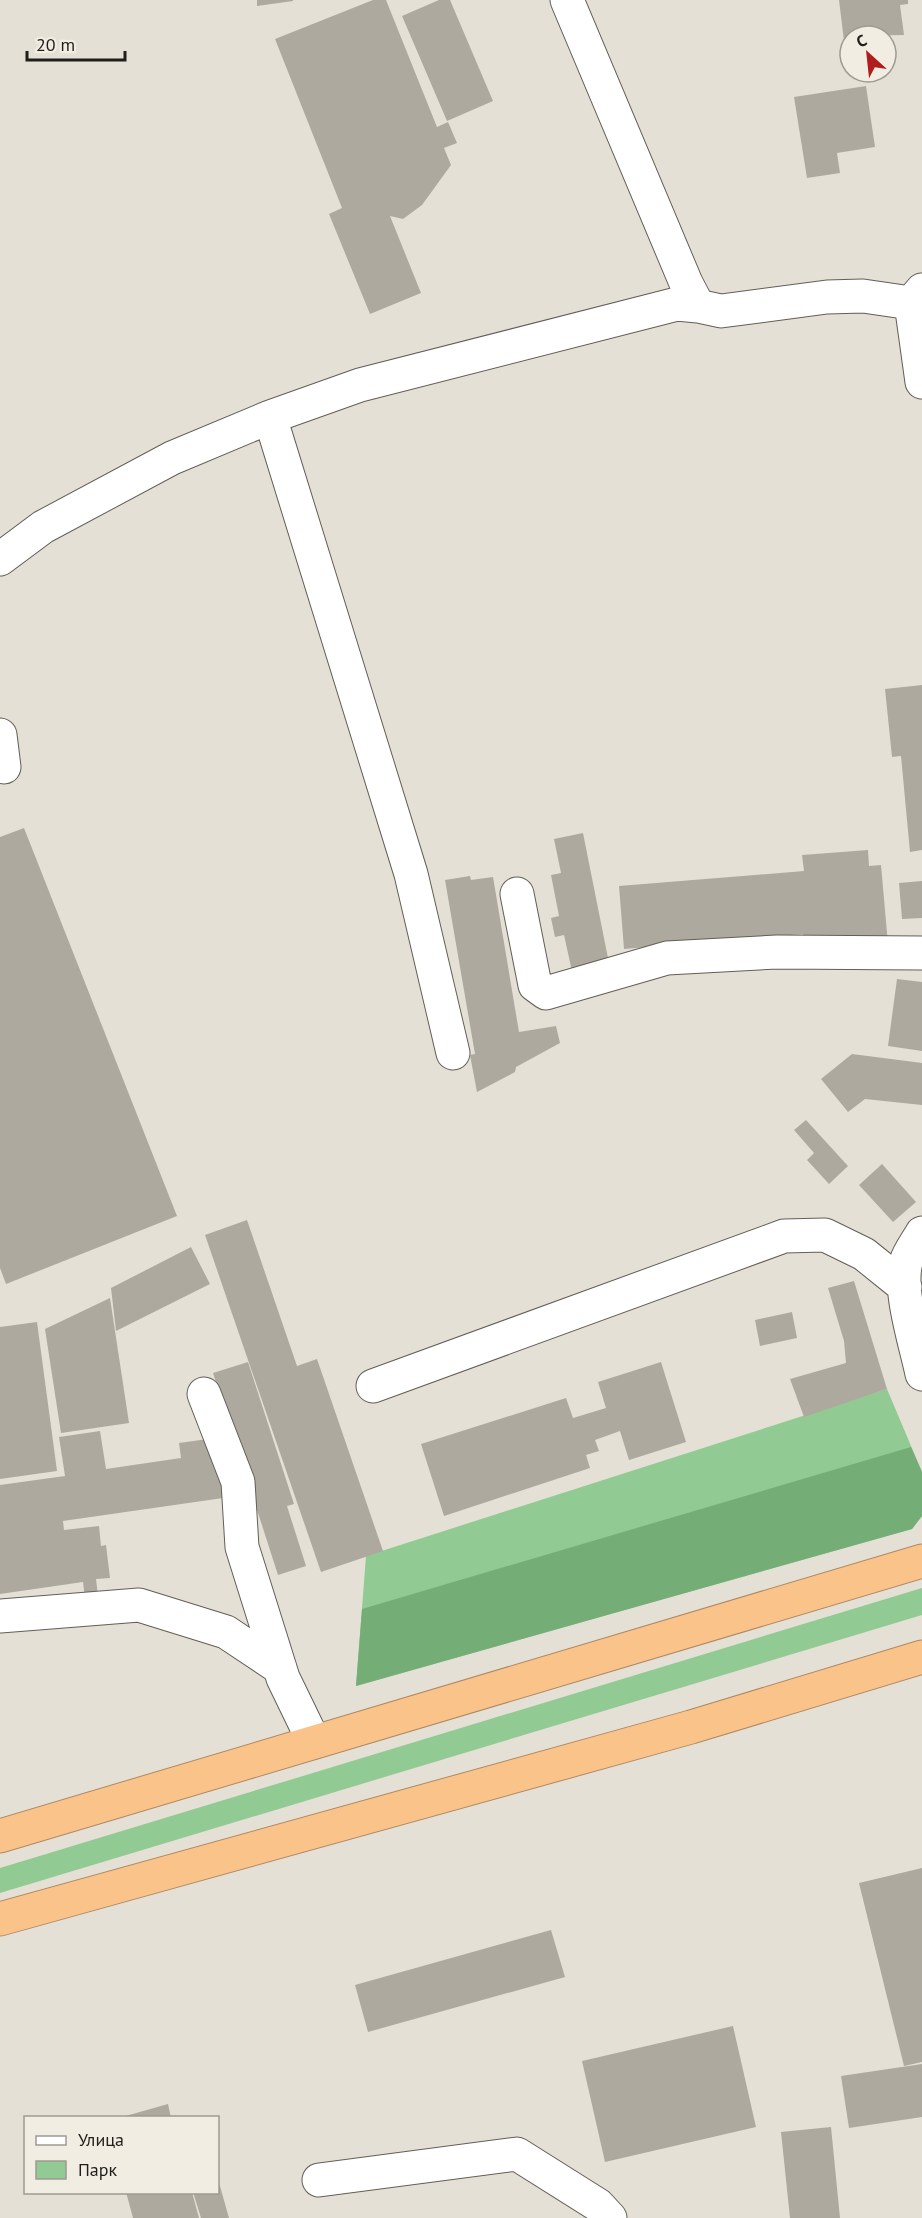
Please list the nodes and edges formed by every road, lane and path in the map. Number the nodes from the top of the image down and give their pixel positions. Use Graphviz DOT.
graph roads {
  1 [pos="567,0"];
  2 [pos="917,297"];
  3 [pos="698,306"];
  4 [pos="922,382"];
  5 [pos="270,417"];
  6 [pos="0,559"];
  7 [pos="0,735"];
  8 [pos="4,767"];
  9 [pos="517,894"];
  10 [pos="922,953"];
  11 [pos="453,1053"];
  12 [pos="922,1233"];
  13 [pos="905,1287"];
  14 [pos="922,1374"];
  15 [pos="374,1386"];
  16 [pos="204,1394"];
  17 [pos="922,1561"];
  18 [pos="0,1616"];
  19 [pos="922,1657"];
  20 [pos="280,1668"];
  21 [pos="314,1742"];
  22 [pos="0,1836"];
  23 [pos="0,1919"];
  24 [pos="319,2180"];
  25 [pos="610,2218"];
  1 -- 3 [label="lane"];
  2 -- 3 [label="lane"];
  2 -- 4 [label="lane"];
  3 -- 5 [label="lane"];
  5 -- 6 [label="lane"];
  5 -- 11 [label="lane"];
  7 -- 8 [label="lane"];
  9 -- 10 [label="lane"];
  12 -- 13 [label="lane"];
  13 -- 14 [label="lane"];
  13 -- 15 [label="lane"];
  16 -- 20 [label="lane"];
  17 -- 21 [label="highway"];
  18 -- 20 [label="lane"];
  19 -- 23 [label="highway"];
  20 -- 21 [label="lane"];
  21 -- 22 [label="highway"];
  24 -- 25 [label="lane"];
}
